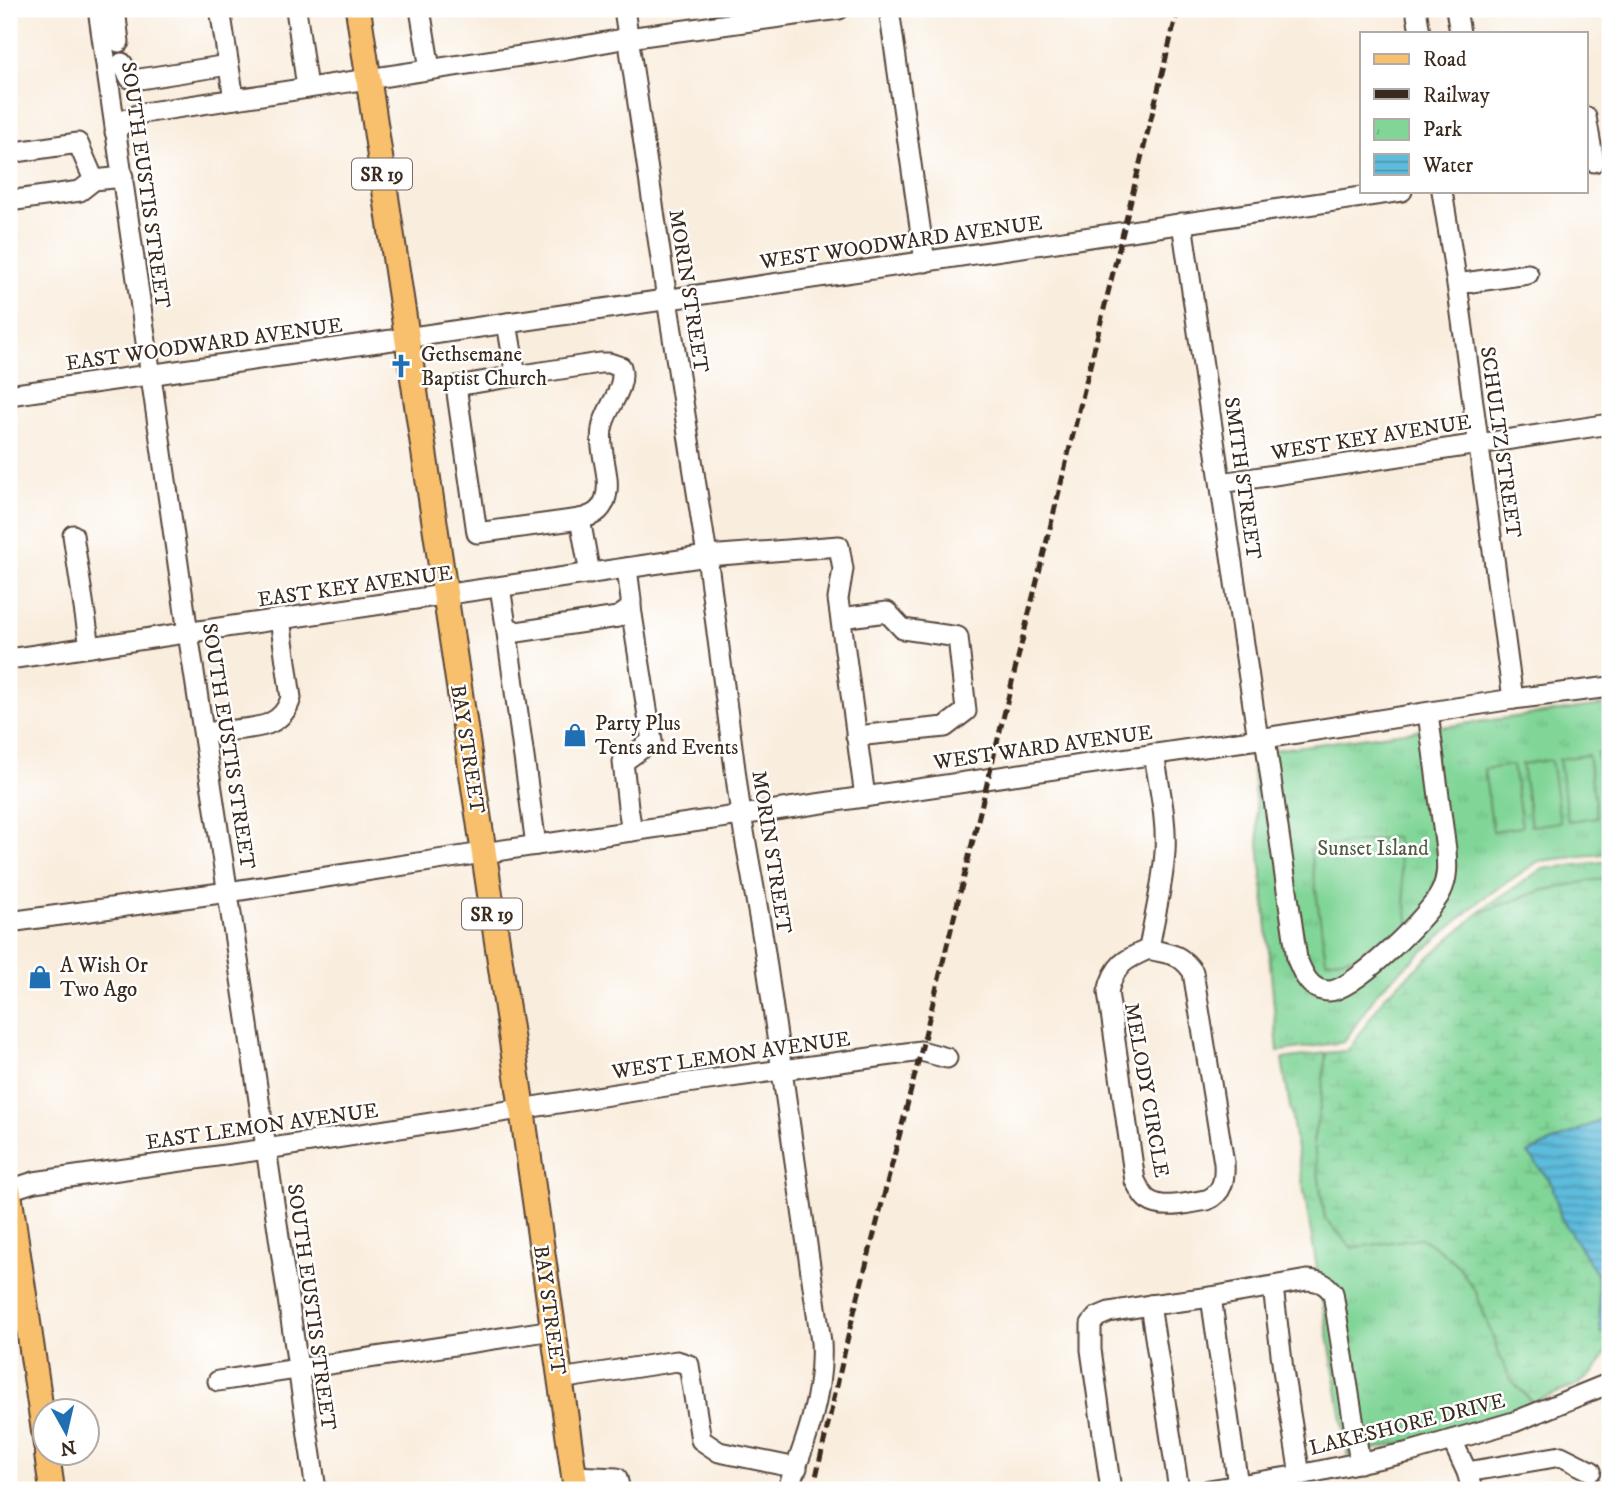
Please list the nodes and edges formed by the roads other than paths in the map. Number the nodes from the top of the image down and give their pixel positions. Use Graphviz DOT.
graph roads {
  1 [pos="98,9"];
  2 [pos="115,9"];
  3 [pos="220,9"];
  4 [pos="296,9"];
  5 [pos="358,9"];
  6 [pos="420,9"];
  7 [pos="624,9"];
  8 [pos="839,9"];
  9 [pos="889,9"];
  10 [pos="1416,9"];
  11 [pos="1456,9"];
  12 [pos="1420,32"];
  13 [pos="1460,32"];
  14 [pos="628,38"];
  15 [pos="119,42"];
  16 [pos="122,63"];
  17 [pos="228,65"];
  18 [pos="430,69"];
  19 [pos="368,79"];
  20 [pos="307,88"];
  21 [pos="234,99"];
  22 [pos="1588,125"];
  23 [pos="115,132"];
  24 [pos="9,153"];
  25 [pos="1597,162"];
  26 [pos="122,177"];
  27 [pos="87,186"];
  28 [pos="1395,192"];
  29 [pos="1442,192"];
  30 [pos="9,201"];
  31 [pos="1182,223"];
  32 [pos="925,262"];
  33 [pos="1528,274"];
  34 [pos="1457,284"];
  35 [pos="667,299"];
  36 [pos="507,323"];
  37 [pos="406,338"];
  38 [pos="150,375"];
  39 [pos="516,376"];
  40 [pos="9,395"];
  41 [pos="1610,424"];
  42 [pos="1478,444"];
  43 [pos="1222,483"];
  44 [pos="580,519"];
  45 [pos="73,535"];
  46 [pos="707,556"];
  47 [pos="627,568"];
  48 [pos="590,574"];
  49 [pos="500,587"];
  50 [pos="444,596"];
  51 [pos="631,608"];
  52 [pos="841,618"];
  53 [pos="280,620"];
  54 [pos="506,626"];
  55 [pos="188,633"];
  56 [pos="90,647"];
  57 [pos="9,659"];
  58 [pos="1610,687"];
  59 [pos="1513,699"];
  60 [pos="1428,713"];
  61 [pos="204,733"];
  62 [pos="856,736"];
  63 [pos="1262,738"];
  64 [pos="1154,754"];
  65 [pos="865,797"];
  66 [pos="741,816"];
  67 [pos="632,831"];
  68 [pos="536,845"];
  69 [pos="483,853"];
  70 [pos="228,892"];
  71 [pos="9,922"];
  72 [pos="1149,949"];
  73 [pos="947,1058"];
  74 [pos="783,1070"];
  75 [pos="522,1110"];
  76 [pos="266,1149"];
  77 [pos="9,1192"];
  78 [pos="1273,1287"];
  79 [pos="1211,1297"];
  80 [pos="1150,1305"];
  81 [pos="553,1329"];
  82 [pos="298,1368"];
  83 [pos="560,1379"];
  84 [pos="218,1381"];
  85 [pos="1610,1383"];
  86 [pos="39,1398"];
  87 [pos="1452,1440"];
  88 [pos="1360,1463"];
  89 [pos="49,1468"];
  90 [pos="796,1468"];
  91 [pos="1591,1471"];
  92 [pos="1300,1475"];
  93 [pos="1470,1481"];
  94 [pos="575,1483"];
  95 [pos="1238,1485"];
  96 [pos="52,1490"];
  97 [pos="314,1490"];
  98 [pos="620,1490"];
  99 [pos="788,1490"];
  100 [pos="1111,1490"];
  101 [pos="1179,1490"];
  102 [pos="1209,1490"];
  1 -- 23 [label="street, SOUTH EUSTIS STREET"];
  2 -- 15 [label="street"];
  3 -- 17 [label="street"];
  4 -- 20 [label="street"];
  5 -- 19 [label="main road, BAY STREET / SR 19"];
  6 -- 18 [label="street"];
  7 -- 14 [label="street, MORIN STREET"];
  8 -- 14 [label="street"];
  9 -- 32 [label="street"];
  10 -- 12 [label="street"];
  11 -- 13 [label="street"];
  14 -- 18 [label="street"];
  14 -- 35 [label="street, MORIN STREET"];
  16 -- 17 [label="street"];
  17 -- 21 [label="street"];
  18 -- 19 [label="street"];
  19 -- 20 [label="street"];
  19 -- 37 [label="main road, BAY STREET / SR 19"];
  20 -- 21 [label="street"];
  21 -- 23 [label="street"];
  22 -- 25 [label="street"];
  23 -- 26 [label="street, SOUTH EUSTIS STREET"];
  24 -- 27 [label="street"];
  26 -- 27 [label="street"];
  26 -- 38 [label="street, SOUTH EUSTIS STREET"];
  27 -- 30 [label="street"];
  28 -- 31 [label="street, WEST WOODWARD AVENUE"];
  29 -- 34 [label="street, SCHULTZ STREET"];
  31 -- 32 [label="street, WEST WOODWARD AVENUE"];
  31 -- 43 [label="street, SMITH STREET"];
  32 -- 35 [label="street, WEST WOODWARD AVENUE"];
  33 -- 34 [label="street"];
  34 -- 42 [label="street, SCHULTZ STREET"];
  35 -- 36 [label="street, WEST WOODWARD AVENUE"];
  35 -- 46 [label="street, MORIN STREET"];
  36 -- 37 [label="street, WEST WOODWARD AVENUE"];
  36 -- 39 [label="street"];
  37 -- 38 [label="street, EAST WOODWARD AVENUE"];
  37 -- 50 [label="main road, BAY STREET / SR 19"];
  38 -- 40 [label="street, EAST WOODWARD AVENUE"];
  38 -- 55 [label="street, SOUTH EUSTIS STREET"];
  39 -- 44 [label="street"];
  39 -- 44 [label="street"];
  41 -- 42 [label="street, WEST KEY AVENUE"];
  42 -- 43 [label="street, WEST KEY AVENUE"];
  42 -- 59 [label="street, SCHULTZ STREET"];
  43 -- 63 [label="street, SMITH STREET"];
  44 -- 48 [label="street"];
  45 -- 56 [label="street"];
  46 -- 47 [label="street, EAST KEY AVENUE"];
  46 -- 52 [label="street, EAST KEY AVENUE"];
  46 -- 66 [label="street, MORIN STREET"];
  47 -- 48 [label="street, EAST KEY AVENUE"];
  47 -- 51 [label="street"];
  48 -- 49 [label="street, EAST KEY AVENUE"];
  49 -- 50 [label="street, EAST KEY AVENUE"];
  49 -- 54 [label="street"];
  50 -- 53 [label="street, EAST KEY AVENUE"];
  50 -- 69 [label="main road, BAY STREET / SR 19"];
  51 -- 54 [label="street"];
  51 -- 67 [label="street"];
  52 -- 62 [label="street"];
  52 -- 62 [label="street"];
  53 -- 55 [label="street, EAST KEY AVENUE"];
  53 -- 61 [label="street"];
  54 -- 68 [label="street"];
  55 -- 56 [label="street, EAST KEY AVENUE"];
  55 -- 61 [label="street, SOUTH EUSTIS STREET"];
  56 -- 57 [label="street, EAST KEY AVENUE"];
  58 -- 59 [label="street, WEST WARD AVENUE"];
  59 -- 60 [label="street, WEST WARD AVENUE"];
  60 -- 63 [label="street, WEST WARD AVENUE"];
  60 -- 63 [label="street, SMITH STREET"];
  61 -- 70 [label="street, SOUTH EUSTIS STREET"];
  62 -- 65 [label="street"];
  63 -- 64 [label="street, WEST WARD AVENUE"];
  64 -- 65 [label="street, WEST WARD AVENUE"];
  64 -- 72 [label="street"];
  65 -- 66 [label="street, WEST WARD AVENUE"];
  66 -- 67 [label="street, WEST WARD AVENUE"];
  66 -- 74 [label="street, MORIN STREET"];
  67 -- 68 [label="street, WEST WARD AVENUE"];
  68 -- 69 [label="street, WEST WARD AVENUE"];
  69 -- 70 [label="street, WEST WARD AVENUE"];
  69 -- 75 [label="main road, BAY STREET / SR 19"];
  70 -- 71 [label="street, WEST WARD AVENUE"];
  70 -- 76 [label="street, SOUTH EUSTIS STREET"];
  72 -- 72 [label="street, MELODY CIRCLE"];
  73 -- 74 [label="street, WEST LEMON AVENUE"];
  74 -- 75 [label="street, WEST LEMON AVENUE"];
  74 -- 90 [label="street, MORIN STREET"];
  75 -- 76 [label="street, EAST LEMON AVENUE"];
  75 -- 81 [label="main road, BAY STREET / SR 19"];
  76 -- 77 [label="street, EAST LEMON AVENUE"];
  76 -- 82 [label="street, SOUTH EUSTIS STREET"];
  77 -- 86 [label="main road"];
  78 -- 79 [label="street"];
  78 -- 88 [label="street"];
  78 -- 92 [label="street"];
  79 -- 80 [label="street"];
  79 -- 95 [label="street"];
  80 -- 100 [label="street"];
  80 -- 101 [label="street"];
  81 -- 82 [label="street"];
  81 -- 83 [label="main road, BAY STREET / SR 19"];
  82 -- 84 [label="street"];
  82 -- 97 [label="street, SOUTH EUSTIS STREET"];
  83 -- 90 [label="street"];
  83 -- 94 [label="main road, BAY STREET / SR 19"];
  85 -- 87 [label="street, LAKESHORE DRIVE"];
  87 -- 88 [label="street, LAKESHORE DRIVE"];
  87 -- 93 [label="street"];
  88 -- 92 [label="street, LAKESHORE DRIVE"];
  89 -- 96 [label="main road"];
  90 -- 99 [label="street, MORIN STREET"];
  91 -- 93 [label="street"];
  92 -- 95 [label="street, LAKESHORE DRIVE"];
  94 -- 98 [label="street"];
  95 -- 102 [label="street, LAKESHORE DRIVE"];
}
